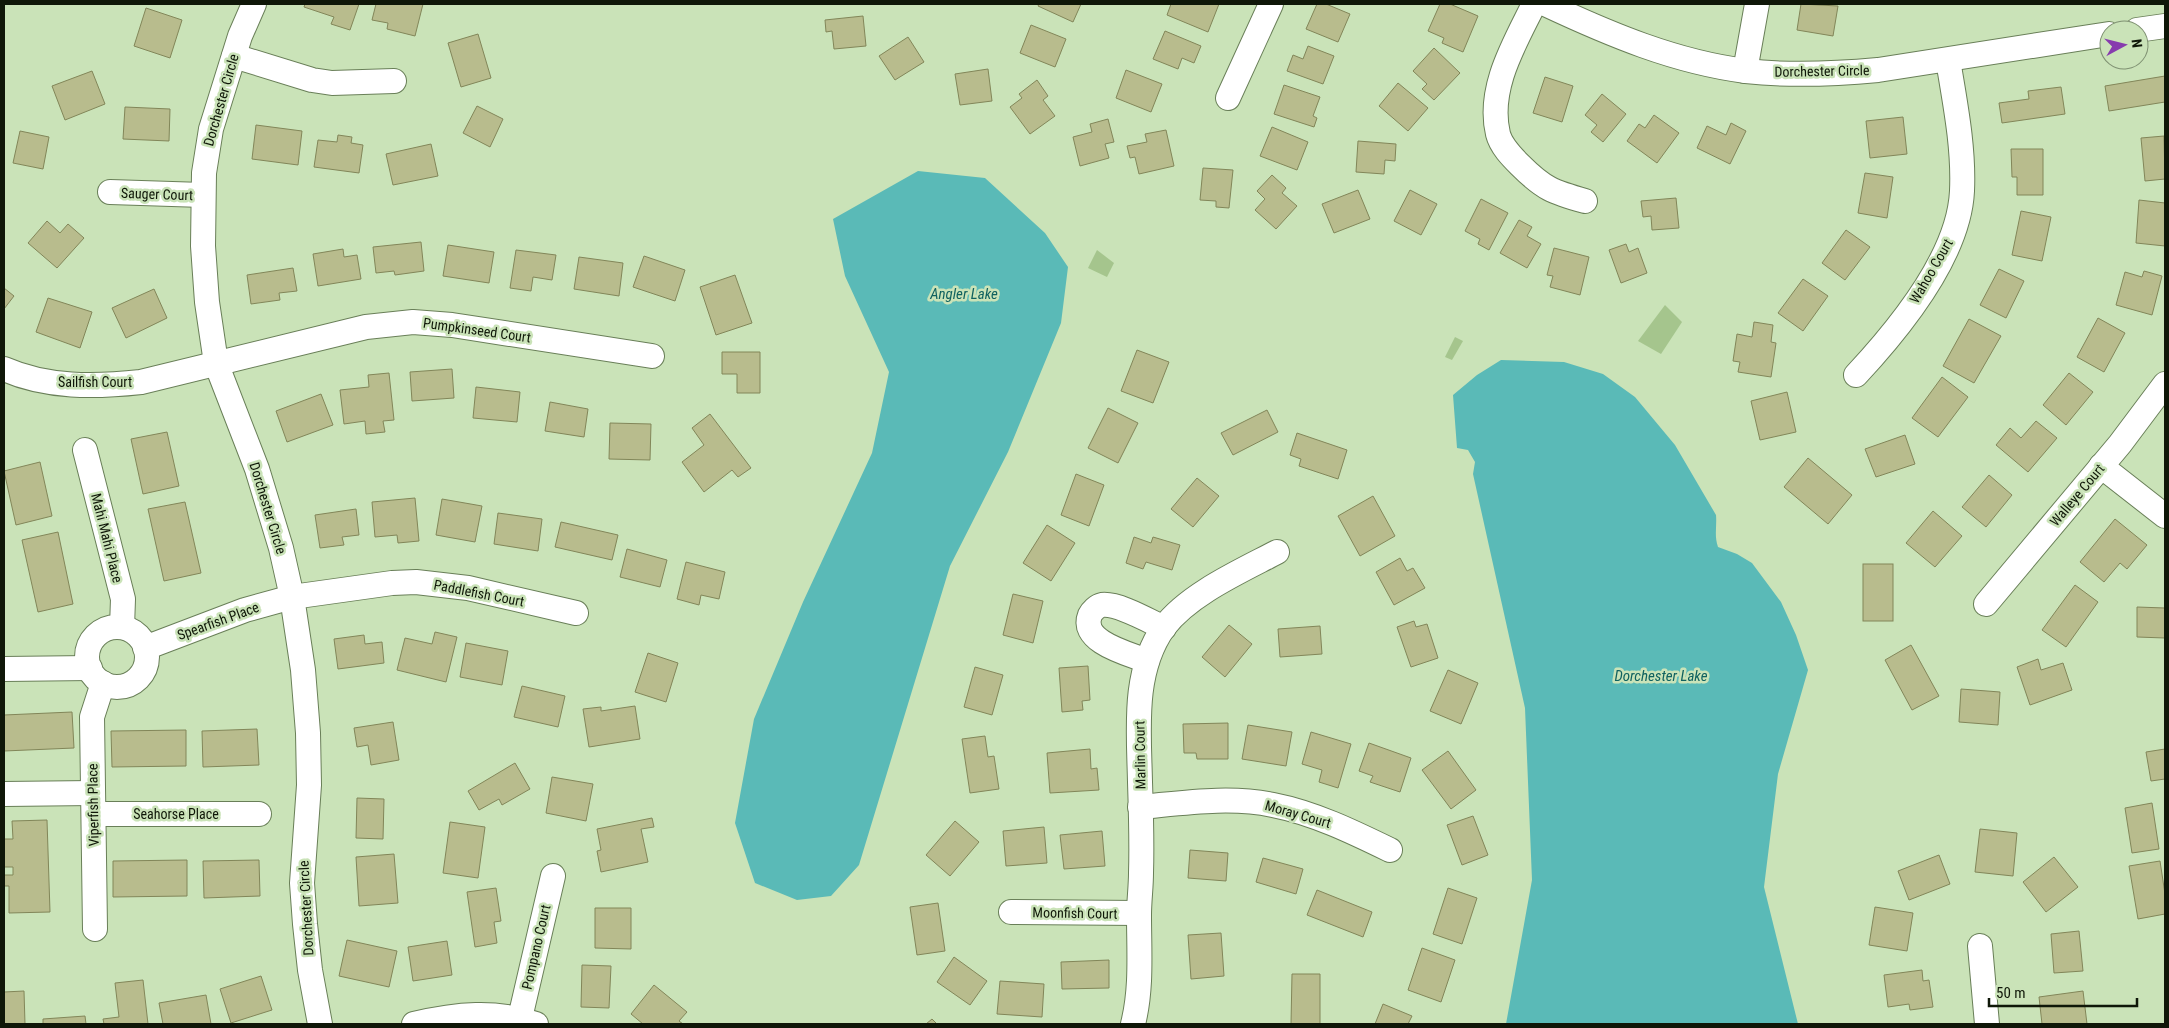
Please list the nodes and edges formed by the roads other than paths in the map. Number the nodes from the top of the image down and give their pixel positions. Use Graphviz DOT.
graph roads {
  1 [pos="254,4"];
  2 [pos="1271,4"];
  3 [pos="1534,4"];
  4 [pos="1545,4"];
  5 [pos="1757,4"];
  6 [pos="2165,26"];
  7 [pos="2149,28"];
  8 [pos="2099,36"];
  9 [pos="234,56"];
  10 [pos="1948,60"];
  11 [pos="1745,71"];
  12 [pos="394,81"];
  13 [pos="1228,98"];
  14 [pos="110,192"];
  15 [pos="203,195"];
  16 [pos="1585,201"];
  17 [pos="652,356"];
  18 [pos="216,363"];
  19 [pos="4,369"];
  20 [pos="1856,376"];
  21 [pos="2165,384"];
  22 [pos="85,450"];
  23 [pos="2101,466"];
  24 [pos="2165,516"];
  25 [pos="1277,552"];
  26 [pos="292,597"];
  27 [pos="1986,604"];
  28 [pos="576,613"];
  29 [pos="122,627"];
  30 [pos="1164,628"];
  31 [pos="145,648"];
  32 [pos="1148,661"];
  33 [pos="4,669"];
  34 [pos="96,676"];
  35 [pos="4,794"];
  36 [pos="94,804"];
  37 [pos="1140,807"];
  38 [pos="259,814"];
  39 [pos="1390,850"];
  40 [pos="553,876"];
  41 [pos="1010,912"];
  42 [pos="1139,913"];
  43 [pos="95,929"];
  44 [pos="1980,946"];
  45 [pos="528,1021"];
  46 [pos="320,1024"];
  47 [pos="414,1024"];
  48 [pos="1133,1024"];
  49 [pos="1987,1024"];
  1 -- 9 [label="street, Dorchester Circle"];
  2 -- 13 [label="street"];
  3 -- 16 [label="street"];
  4 -- 11 [label="street, Dorchester Circle"];
  5 -- 11 [label="street"];
  6 -- 7 [label="street"];
  8 -- 10 [label="street, Dorchester Circle"];
  9 -- 12 [label="street"];
  9 -- 15 [label="street, Dorchester Circle"];
  10 -- 11 [label="street, Dorchester Circle"];
  10 -- 20 [label="street, Wahoo Court"];
  14 -- 15 [label="street, Sauger Court"];
  15 -- 18 [label="street, Dorchester Circle"];
  17 -- 18 [label="street, Pumpkinseed Court"];
  18 -- 19 [label="street, Sailfish Court"];
  18 -- 26 [label="street, Dorchester Circle"];
  21 -- 23 [label="street, Walleye Court"];
  22 -- 29 [label="street, Mahi Mahi Place"];
  23 -- 24 [label="street"];
  23 -- 27 [label="street, Walleye Court"];
  25 -- 30 [label="street, Marlin Court"];
  26 -- 28 [label="street, Paddlefish Court"];
  26 -- 31 [label="street, Spearfish Place"];
  26 -- 46 [label="street, Dorchester Circle"];
  29 -- 31 [label="street"];
  29 -- 34 [label="street"];
  30 -- 32 [label="street, Marlin Court"];
  30 -- 32 [label="street"];
  31 -- 34 [label="street"];
  32 -- 37 [label="street, Marlin Court"];
  33 -- 34 [label="street"];
  34 -- 36 [label="street, Viperfish Place"];
  35 -- 36 [label="street, Seahorse Place"];
  36 -- 38 [label="street, Seahorse Place"];
  36 -- 43 [label="street, Viperfish Place"];
  37 -- 39 [label="street, Moray Court"];
  37 -- 42 [label="street, Marlin Court"];
  40 -- 45 [label="street, Pompano Court"];
  41 -- 42 [label="street, Moonfish Court"];
  42 -- 48 [label="street, Marlin Court"];
  44 -- 49 [label="street"];
  45 -- 47 [label="street"];
}
